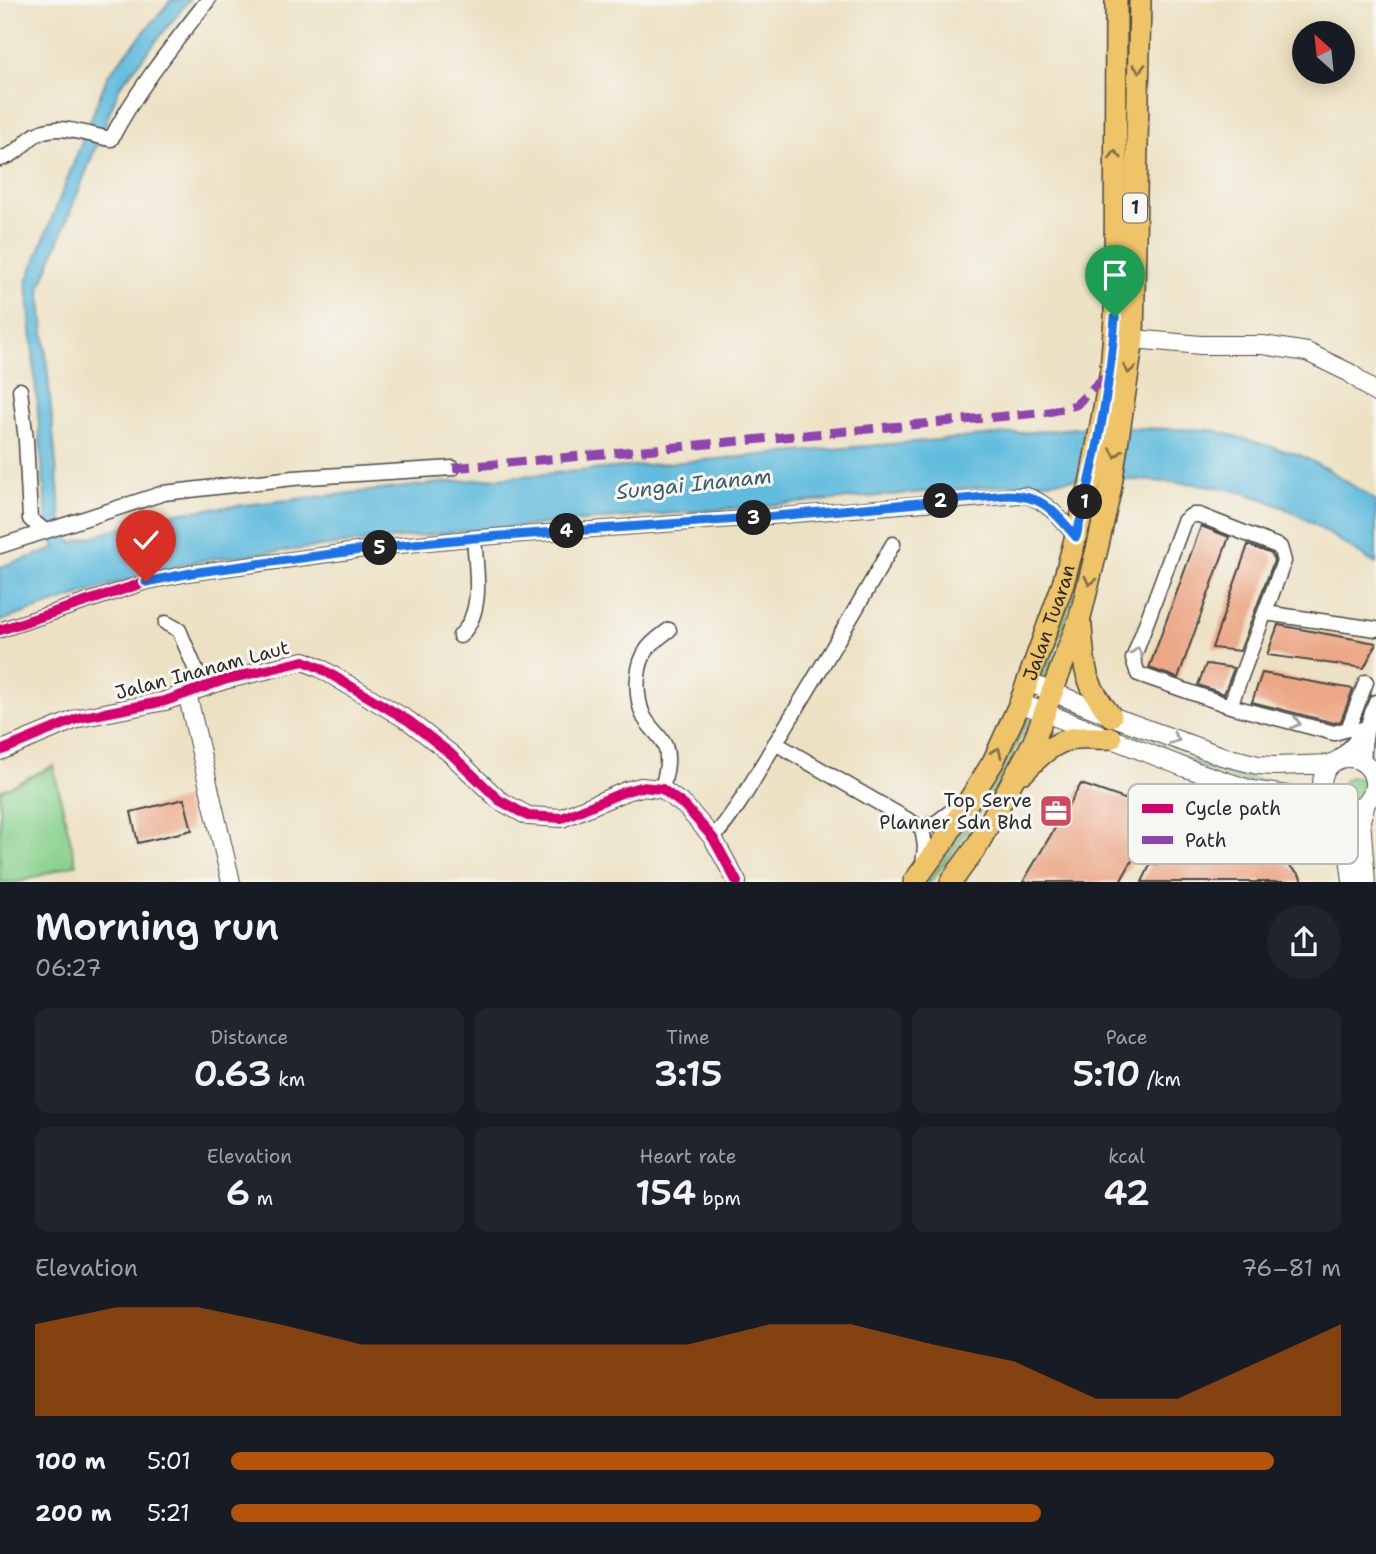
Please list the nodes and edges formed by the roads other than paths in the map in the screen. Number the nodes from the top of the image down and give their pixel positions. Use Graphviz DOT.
graph roads {
  1 [pos="208,0"];
  2 [pos="1117,0"];
  3 [pos="1140,0"];
  4 [pos="0,159"];
  5 [pos="1133,339"];
  6 [pos="20,390"];
  7 [pos="1376,393"];
  8 [pos="1112,414"];
  9 [pos="453,468"];
  10 [pos="1100,487"];
  11 [pos="45,531"];
  12 [pos="1076,537"];
  13 [pos="474,538"];
  14 [pos="892,544"];
  15 [pos="0,546"];
  16 [pos="1265,612"];
  17 [pos="1080,617"];
  18 [pos="166,623"];
  19 [pos="1376,628"];
  20 [pos="0,630"];
  21 [pos="669,630"];
  22 [pos="460,636"];
  23 [pos="1028,682"];
  24 [pos="1366,682"];
  25 [pos="195,690"];
  26 [pos="1053,692"];
  27 [pos="1376,702"];
  28 [pos="1020,703"];
  29 [pos="1230,706"];
  30 [pos="1045,713"];
  31 [pos="1111,716"];
  32 [pos="1366,726"];
  33 [pos="1111,738"];
  34 [pos="775,743"];
  35 [pos="0,751"];
  36 [pos="1334,762"];
  37 [pos="1371,772"];
  38 [pos="1234,784"];
  39 [pos="1323,784"];
  40 [pos="1011,786"];
  41 [pos="662,789"];
  42 [pos="973,794"];
  43 [pos="1370,799"];
  44 [pos="922,828"];
  45 [pos="713,838"];
  46 [pos="1350,864"];
  47 [pos="918,877"];
  48 [pos="230,882"];
  49 [pos="737,882"];
  50 [pos="951,882"];
  51 [pos="1352,882"];
  52 [pos="1366,882"];
  1 -- 4 [label="street"];
  8 -- 2 [label="main road, Jalan Tuaran / 1, one-way"];
  3 -- 5 [label="main road, Jalan Tuaran / 1, one-way"];
  5 -- 7 [label="street"];
  5 -- 8 [label="main road, Jalan Tuaran / 1, one-way"];
  6 -- 11 [label="street"];
  8 -- 10 [label="main road, Jalan Tuaran / 1"];
  9 -- 11 [label="street"];
  10 -- 12 [label="main road, Jalan Tuaran / 1"];
  10 -- 17 [label="main road, Jalan Tuaran / 1, one-way"];
  11 -- 15 [label="street"];
  12 -- 13 [label="street"];
  12 -- 23 [label="main road, Jalan Tuaran / 1"];
  13 -- 20 [label="street"];
  13 -- 22 [label="street"];
  14 -- 34 [label="street"];
  16 -- 19 [label="street"];
  16 -- 29 [label="street"];
  29 -- 16 [label="street, one-way"];
  17 -- 26 [label="main road, Jalan Tuaran / 1"];
  17 -- 31 [label="main road"];
  18 -- 25 [label="street"];
  21 -- 41 [label="street"];
  23 -- 26 [label="street"];
  23 -- 28 [label="main road, Jalan Tuaran / 1"];
  29 -- 24 [label="street, one-way"];
  25 -- 35 [label="street, Jalan Inanam Laut"];
  25 -- 41 [label="street, Jalan Inanam Laut"];
  25 -- 48 [label="street"];
  26 -- 30 [label="main road, Jalan Tuaran / 1"];
  26 -- 31 [label="street"];
  27 -- 32 [label="street"];
  28 -- 30 [label="street"];
  42 -- 28 [label="main road, Jalan Tuaran / 1, one-way"];
  30 -- 33 [label="street"];
  30 -- 40 [label="main road, Jalan Tuaran / 1"];
  31 -- 36 [label="street, one-way"];
  32 -- 36 [label="street"];
  32 -- 37 [label="street"];
  33 -- 38 [label="street"];
  33 -- 40 [label="main road"];
  34 -- 44 [label="street"];
  34 -- 45 [label="street"];
  36 -- 37 [label="street"];
  36 -- 39 [label="street"];
  37 -- 43 [label="street"];
  40 -- 50 [label="main road, Jalan Tuaran / 1"];
  41 -- 45 [label="street"];
  42 -- 44 [label="street"];
  42 -- 47 [label="main road, Jalan Tuaran / 1"];
  43 -- 52 [label="street"];
  44 -- 47 [label="street"];
  45 -- 49 [label="street"];
  46 -- 51 [label="street"];
}
